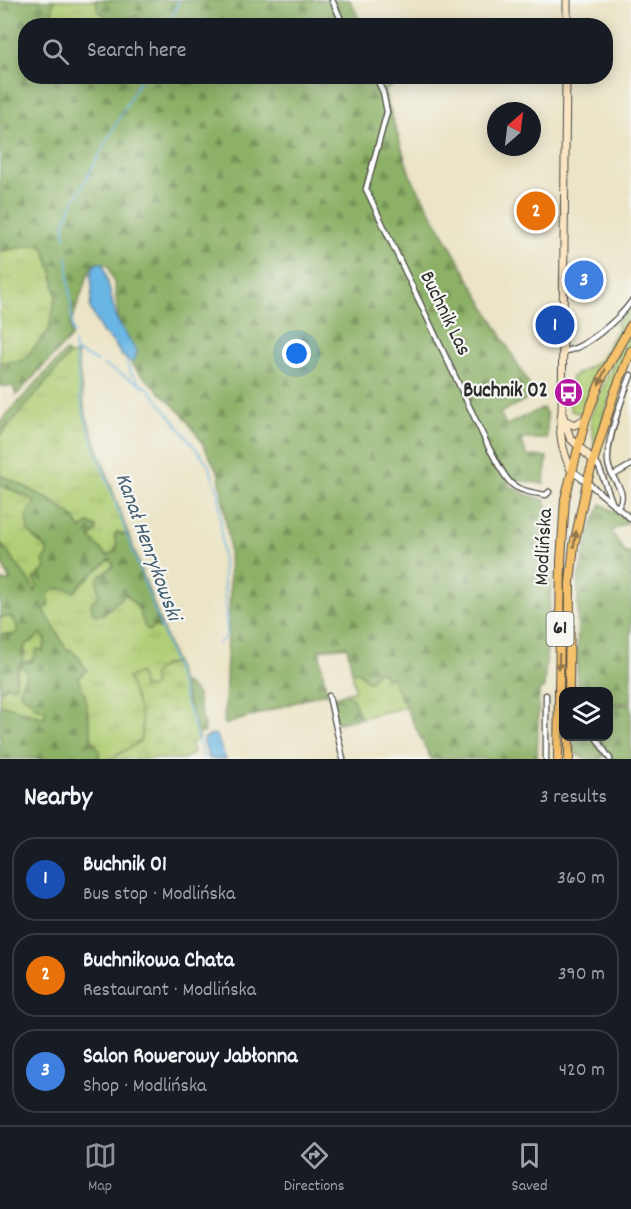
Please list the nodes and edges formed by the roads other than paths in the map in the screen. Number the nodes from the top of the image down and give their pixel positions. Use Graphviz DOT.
graph roads {
  1 [pos="332,0"];
  2 [pos="567,0"];
  3 [pos="340,18"];
  4 [pos="567,18"];
  5 [pos="379,84"];
  6 [pos="566,84"];
  7 [pos="631,302"];
  8 [pos="631,325"];
  9 [pos="562,351"];
  10 [pos="631,351"];
  11 [pos="631,375"];
  12 [pos="562,411"];
  13 [pos="586,419"];
  14 [pos="564,420"];
  15 [pos="578,447"];
  16 [pos="594,461"];
  17 [pos="631,465"];
  18 [pos="571,470"];
  19 [pos="612,476"];
  20 [pos="587,482"];
  21 [pos="596,489"];
  22 [pos="548,494"];
  23 [pos="583,498"];
  24 [pos="615,506"];
  25 [pos="631,519"];
  26 [pos="569,687"];
  27 [pos="546,695"];
  28 [pos="329,696"];
  29 [pos="569,741"];
  30 [pos="599,741"];
  31 [pos="343,759"];
  32 [pos="546,759"];
  33 [pos="558,759"];
  34 [pos="569,759"];
  35 [pos="610,759"];
  1 -- 3 [label="street"];
  2 -- 4 [label="main road"];
  5 -- 22 [label="street, Buchnik Las"];
  6 -- 9 [label="main road"];
  7 -- 9 [label="street"];
  8 -- 13 [label="main road, 61, one-way"];
  9 -- 12 [label="main road"];
  10 -- 16 [label="main road, 61"];
  11 -- 19 [label="street"];
  12 -- 14 [label="main road"];
  12 -- 18 [label="main road"];
  13 -- 14 [label="main road"];
  13 -- 15 [label="main road, 61"];
  14 -- 15 [label="main road"];
  15 -- 16 [label="main road"];
  15 -- 18 [label="main road, 61"];
  16 -- 20 [label="main road, 61"];
  16 -- 24 [label="street"];
  17 -- 19 [label="street"];
  18 -- 20 [label="street"];
  18 -- 33 [label="main road, Modlińska / 61, one-way"];
  19 -- 24 [label="street"];
  20 -- 21 [label="street"];
  20 -- 23 [label="main road, Modlińska / 61"];
  21 -- 23 [label="street"];
  21 -- 24 [label="street"];
  26 -- 23 [label="main road, Modlińska / 61, one-way"];
  24 -- 25 [label="street"];
  27 -- 32 [label="street"];
  28 -- 31 [label="street"];
  29 -- 34 [label="main road"];
  30 -- 35 [label="street"];
}
